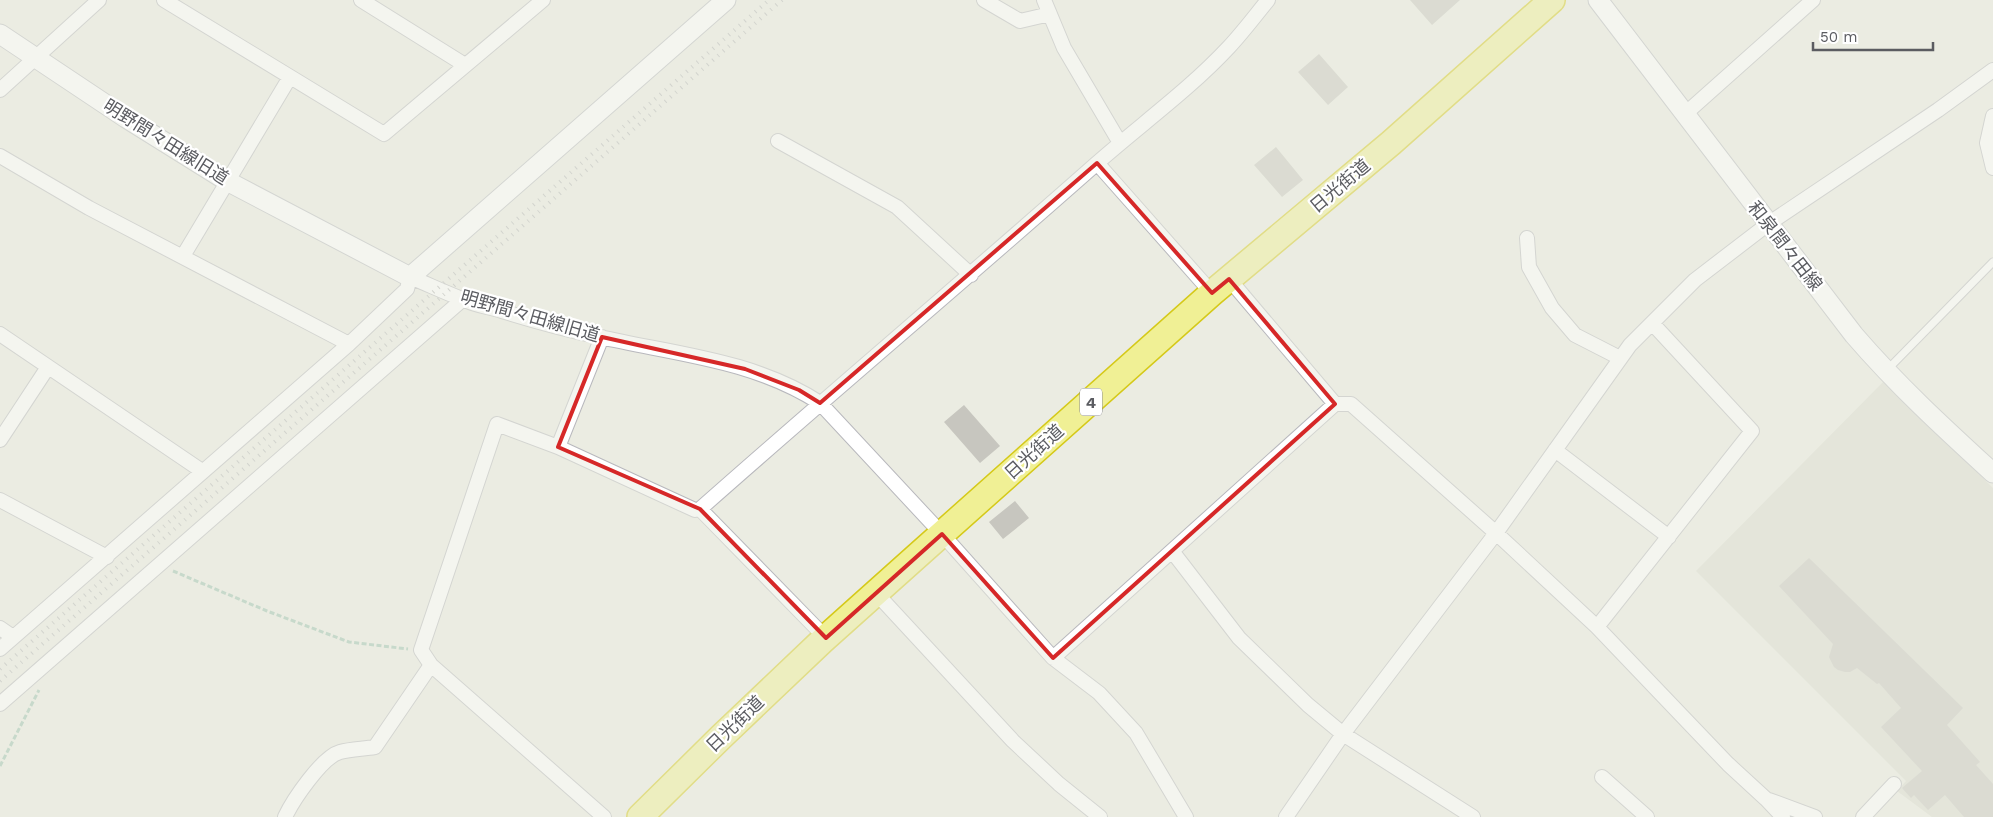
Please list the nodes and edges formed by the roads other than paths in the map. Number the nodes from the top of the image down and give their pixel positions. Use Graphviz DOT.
graph roads {
  1 [pos="99,0"];
  2 [pos="164,0"];
  3 [pos="361,0"];
  4 [pos="543,0"];
  5 [pos="726,0"];
  6 [pos="984,0"];
  7 [pos="1044,0"];
  8 [pos="1268,0"];
  9 [pos="1552,0"];
  10 [pos="1598,0"];
  11 [pos="1813,0"];
  12 [pos="1050,14"];
  13 [pos="0,34"];
  14 [pos="34,58"];
  15 [pos="465,65"];
  16 [pos="1993,70"];
  17 [pos="290,77"];
  18 [pos="0,90"];
  19 [pos="1685,114"];
  20 [pos="1993,117"];
  21 [pos="778,141"];
  22 [pos="1120,143"];
  23 [pos="0,156"];
  24 [pos="1097,163"];
  25 [pos="1993,168"];
  26 [pos="227,181"];
  27 [pos="1768,224"];
  28 [pos="1527,238"];
  29 [pos="183,256"];
  30 [pos="1993,262"];
  31 [pos="971,275"];
  32 [pos="410,277"];
  33 [pos="1220,286"];
  34 [pos="462,300"];
  35 [pos="1652,322"];
  36 [pos="0,334"];
  37 [pos="602,337"];
  38 [pos="350,344"];
  39 [pos="1620,358"];
  40 [pos="48,367"];
  41 [pos="1886,371"];
  42 [pos="820,403"];
  43 [pos="1335,404"];
  44 [pos="0,440"];
  45 [pos="558,447"];
  46 [pos="1554,450"];
  47 [pos="202,471"];
  48 [pos="1993,473"];
  49 [pos="0,500"];
  50 [pos="700,509"];
  51 [pos="1496,533"];
  52 [pos="942,534"];
  53 [pos="1668,537"];
  54 [pos="1172,551"];
  55 [pos="107,557"];
  56 [pos="876,593"];
  57 [pos="1597,627"];
  58 [pos="0,628"];
  59 [pos="13,637"];
  60 [pos="826,638"];
  61 [pos="0,649"];
  62 [pos="1053,658"];
  63 [pos="431,665"];
  64 [pos="0,704"];
  65 [pos="1342,734"];
  66 [pos="1602,777"];
  67 [pos="1894,784"];
  68 [pos="1766,799"];
  69 [pos="285,817"];
  70 [pos="604,817"];
  71 [pos="640,817"];
  72 [pos="1100,817"];
  73 [pos="1186,817"];
  74 [pos="1286,817"];
  75 [pos="1473,817"];
  76 [pos="1647,817"];
  77 [pos="1782,817"];
  78 [pos="1815,817"];
  79 [pos="1863,817"];
  1 -- 14 [label="street"];
  2 -- 17 [label="street"];
  3 -- 15 [label="street"];
  4 -- 15 [label="street"];
  5 -- 32 [label="street"];
  6 -- 12 [label="street"];
  7 -- 12 [label="street"];
  8 -- 22 [label="street"];
  9 -- 33 [label="highway, 日光街道 / 4"];
  10 -- 19 [label="street, 和泉間々田線"];
  11 -- 19 [label="street"];
  12 -- 22 [label="street"];
  13 -- 14 [label="street, 明野間々田線旧道"];
  14 -- 18 [label="street"];
  14 -- 26 [label="street, 明野間々田線旧道"];
  15 -- 17 [label="street"];
  16 -- 27 [label="street"];
  17 -- 26 [label="street"];
  19 -- 27 [label="street, 和泉間々田線"];
  20 -- 25 [label="street"];
  21 -- 31 [label="street"];
  22 -- 24 [label="street"];
  23 -- 29 [label="street"];
  24 -- 31 [label="street"];
  24 -- 33 [label="street"];
  26 -- 29 [label="street"];
  26 -- 32 [label="street, 明野間々田線旧道"];
  27 -- 35 [label="street"];
  27 -- 41 [label="street, 和泉間々田線"];
  28 -- 39 [label="street"];
  29 -- 38 [label="street"];
  30 -- 41 [label="lane"];
  31 -- 42 [label="street"];
  32 -- 34 [label="street, 明野間々田線旧道"];
  32 -- 38 [label="street"];
  33 -- 43 [label="street"];
  33 -- 52 [label="highway, 日光街道 / 4"];
  34 -- 37 [label="street, 明野間々田線旧道"];
  34 -- 64 [label="street"];
  35 -- 39 [label="street"];
  35 -- 53 [label="street"];
  36 -- 40 [label="street"];
  37 -- 42 [label="street, 明野間々田線旧道"];
  37 -- 45 [label="street"];
  38 -- 47 [label="street"];
  39 -- 46 [label="street"];
  40 -- 44 [label="street"];
  40 -- 47 [label="street"];
  41 -- 48 [label="street, 和泉間々田線"];
  42 -- 50 [label="street"];
  42 -- 52 [label="street, 明野間々田線旧道"];
  43 -- 51 [label="street"];
  43 -- 54 [label="street"];
  45 -- 50 [label="street"];
  45 -- 63 [label="street"];
  46 -- 51 [label="street"];
  46 -- 53 [label="street"];
  47 -- 55 [label="street"];
  49 -- 55 [label="street"];
  50 -- 60 [label="street"];
  51 -- 57 [label="street"];
  51 -- 65 [label="street"];
  52 -- 56 [label="highway, 日光街道 / 4"];
  52 -- 62 [label="street, 明野間々田線旧道"];
  53 -- 57 [label="street"];
  54 -- 62 [label="street"];
  54 -- 65 [label="street"];
  55 -- 59 [label="street"];
  56 -- 60 [label="highway, 日光街道 / 4"];
  56 -- 72 [label="street"];
  57 -- 68 [label="street"];
  58 -- 59 [label="street"];
  59 -- 61 [label="street"];
  60 -- 71 [label="highway, 日光街道 / 4"];
  62 -- 73 [label="street, 明野間々田線旧道"];
  63 -- 69 [label="street"];
  63 -- 70 [label="street"];
  65 -- 74 [label="street"];
  65 -- 75 [label="street"];
  66 -- 76 [label="street"];
  67 -- 79 [label="street"];
  68 -- 77 [label="street"];
  68 -- 78 [label="street"];
}
